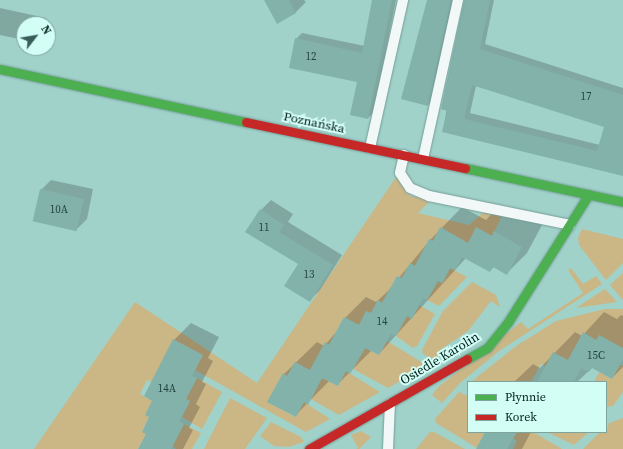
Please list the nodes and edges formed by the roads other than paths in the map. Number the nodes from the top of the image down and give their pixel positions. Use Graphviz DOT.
graph roads {
  1 [pos="404,0"];
  2 [pos="458,0"];
  3 [pos="0,69"];
  4 [pos="370,148"];
  5 [pos="404,155"];
  6 [pos="423,159"];
  7 [pos="589,194"];
  8 [pos="623,202"];
  9 [pos="570,225"];
  10 [pos="390,404"];
  11 [pos="309,449"];
  12 [pos="388,449"];
  1 -- 4 [label="lane"];
  2 -- 6 [label="lane"];
  3 -- 4 [label="street, Poznańska"];
  4 -- 5 [label="street, Poznańska"];
  5 -- 6 [label="street, Poznańska"];
  5 -- 9 [label="lane"];
  6 -- 7 [label="street, Poznańska"];
  7 -- 8 [label="street, Poznańska"];
  7 -- 9 [label="street, Osiedle Karolin"];
  9 -- 10 [label="street, Osiedle Karolin"];
  10 -- 11 [label="street, Osiedle Karolin"];
  10 -- 12 [label="lane"];
}
